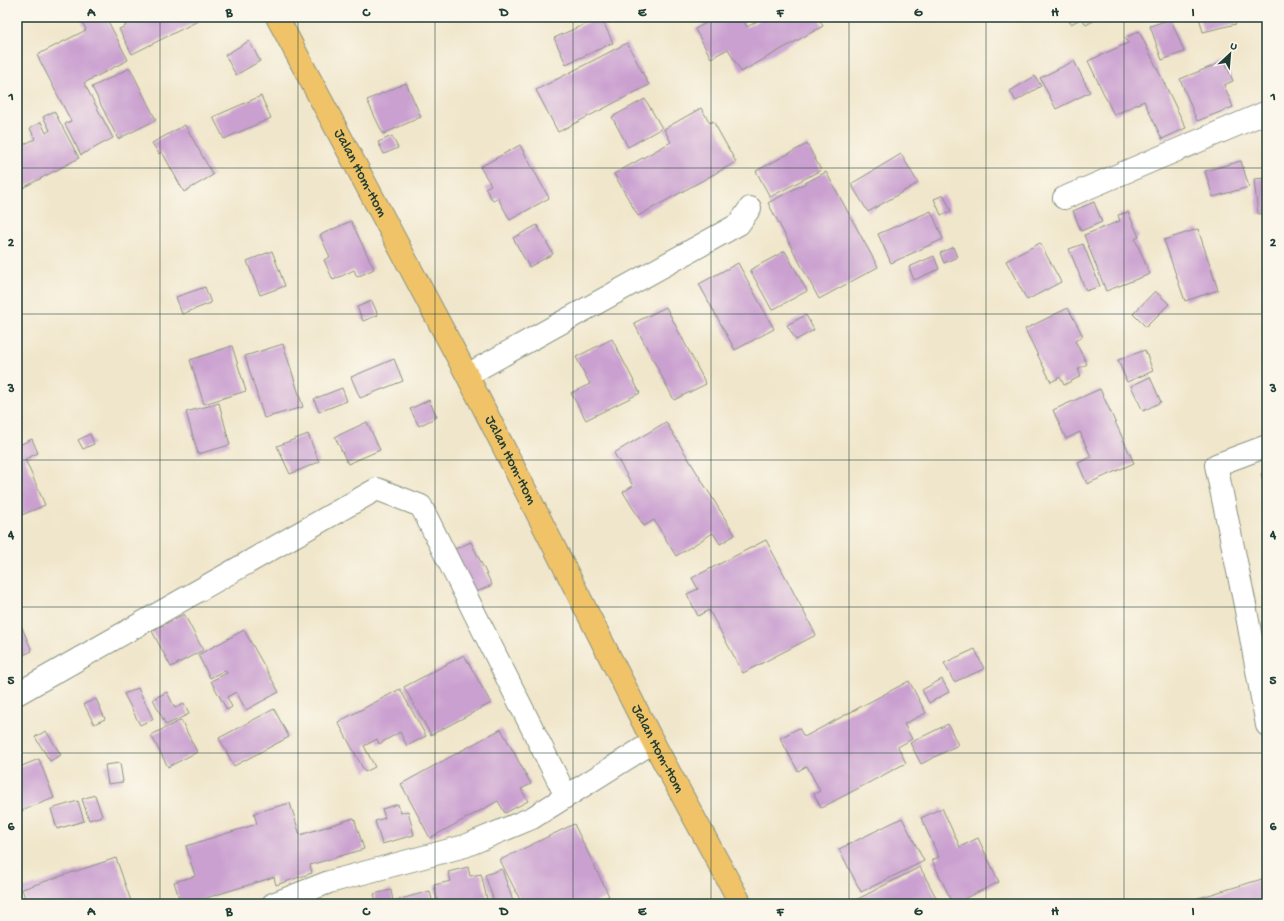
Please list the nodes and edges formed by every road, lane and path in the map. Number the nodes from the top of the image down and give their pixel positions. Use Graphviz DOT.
graph roads {
  1 [pos="277,17"];
  2 [pos="1267,112"];
  3 [pos="1064,198"];
  4 [pos="750,208"];
  5 [pos="467,375"];
  6 [pos="1267,446"];
  7 [pos="17,694"];
  8 [pos="1267,725"];
  9 [pos="653,742"];
  10 [pos="566,796"];
  11 [pos="273,904"];
  12 [pos="741,904"];
  1 -- 5 [label="highway, Jalan Hom-Hom"];
  2 -- 3 [label="street"];
  4 -- 5 [label="street"];
  5 -- 9 [label="highway, Jalan Hom-Hom"];
  6 -- 8 [label="street"];
  7 -- 10 [label="street"];
  9 -- 10 [label="street"];
  9 -- 12 [label="highway, Jalan Hom-Hom"];
  10 -- 11 [label="street"];
}
